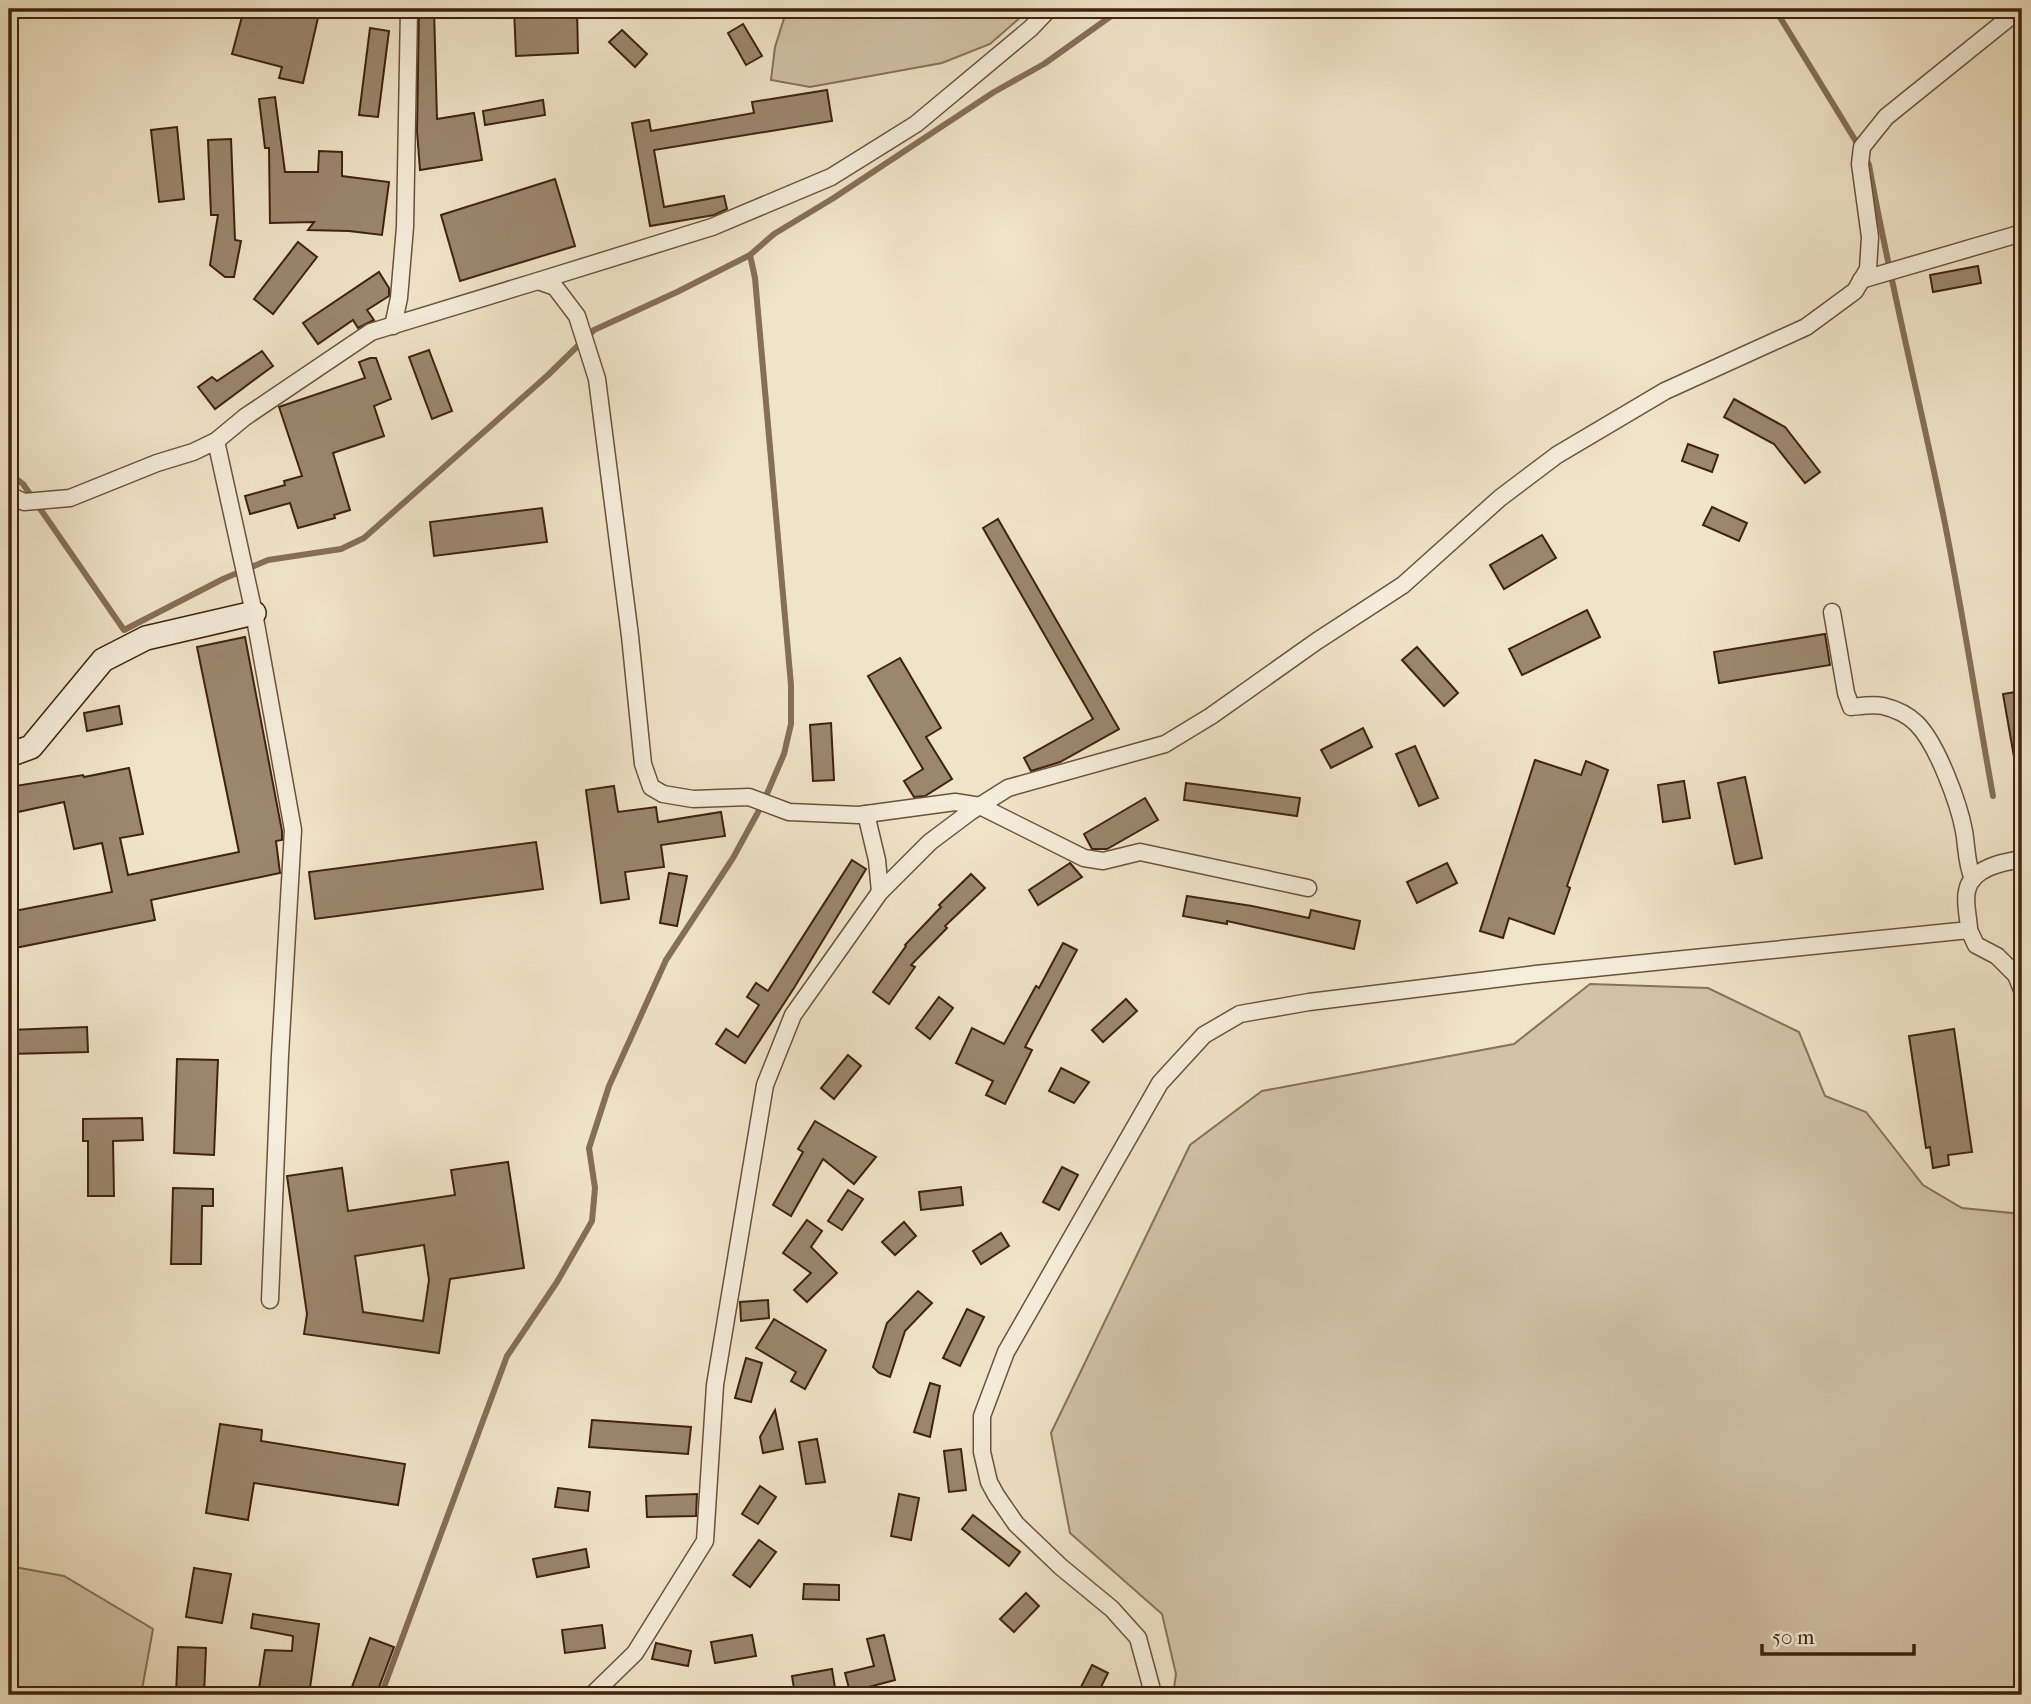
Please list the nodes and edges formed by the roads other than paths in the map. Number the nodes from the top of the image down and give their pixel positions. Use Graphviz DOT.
graph roads {
  1 [pos="409,9"];
  2 [pos="1049,9"];
  3 [pos="2020,9"];
  4 [pos="2022,233"];
  5 [pos="1861,280"];
  6 [pos="538,281"];
  7 [pos="393,326"];
  8 [pos="216,441"];
  9 [pos="9,495"];
  10 [pos="1832,612"];
  11 [pos="254,613"];
  12 [pos="9,755"];
  13 [pos="980,806"];
  14 [pos="866,814"];
  15 [pos="2022,859"];
  16 [pos="1973,879"];
  17 [pos="1308,888"];
  18 [pos="880,892"];
  19 [pos="1969,930"];
  20 [pos="2022,990"];
  21 [pos="270,1300"];
  22 [pos="592,1695"];
  23 [pos="1149,1695"];
  1 -- 7 [label="street"];
  2 -- 6 [label="street"];
  3 -- 5 [label="street"];
  4 -- 5 [label="street"];
  5 -- 13 [label="street"];
  6 -- 7 [label="street"];
  6 -- 14 [label="street"];
  7 -- 8 [label="street"];
  8 -- 9 [label="street"];
  8 -- 11 [label="street"];
  10 -- 16 [label="street"];
  11 -- 12 [label="street"];
  11 -- 21 [label="street"];
  13 -- 14 [label="street"];
  13 -- 17 [label="street"];
  13 -- 18 [label="street"];
  14 -- 18 [label="street"];
  15 -- 16 [label="street"];
  16 -- 19 [label="street"];
  18 -- 22 [label="street"];
  19 -- 20 [label="street"];
  19 -- 23 [label="street"];
}
